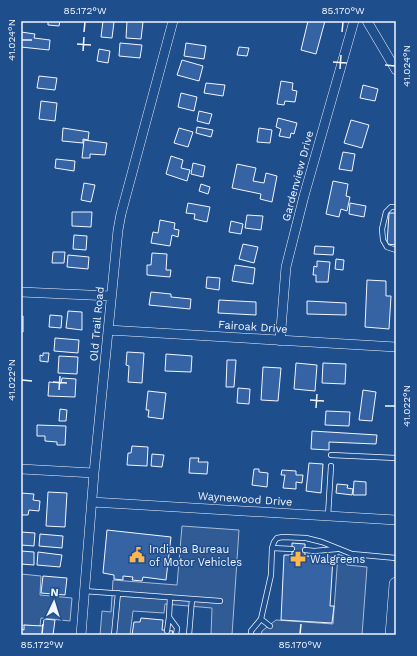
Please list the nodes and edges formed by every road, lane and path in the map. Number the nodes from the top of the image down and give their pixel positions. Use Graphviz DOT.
graph roads {
  1 [pos="173,21"];
  2 [pos="354,21"];
  3 [pos="366,21"];
  4 [pos="396,70"];
  5 [pos="396,207"];
  6 [pos="396,250"];
  7 [pos="21,292"];
  8 [pos="111,296"];
  9 [pos="108,330"];
  10 [pos="280,341"];
  11 [pos="396,348"];
  12 [pos="331,454"];
  13 [pos="396,458"];
  14 [pos="331,466"];
  15 [pos="21,469"];
  16 [pos="94,472"];
  17 [pos="92,502"];
  18 [pos="328,516"];
  19 [pos="396,520"];
  20 [pos="272,548"];
  21 [pos="338,548"];
  22 [pos="292,549"];
  23 [pos="305,550"];
  24 [pos="396,558"];
  25 [pos="396,584"];
  26 [pos="84,591"];
  27 [pos="118,593"];
  28 [pos="170,597"];
  29 [pos="192,599"];
  30 [pos="220,601"];
  31 [pos="169,617"];
  32 [pos="261,619"];
  33 [pos="270,626"];
  34 [pos="393,629"];
  35 [pos="167,630"];
  36 [pos="81,635"];
  37 [pos="114,635"];
  38 [pos="176,635"];
  39 [pos="189,635"];
  40 [pos="251,635"];
  1 -- 8 [label="street, Old Trail Road"];
  2 -- 10 [label="street, Gardenview Drive"];
  3 -- 4 [label="street"];
  5 -- 6 [label="lane"];
  7 -- 8 [label="street"];
  8 -- 9 [label="street, Old Trail Road"];
  9 -- 10 [label="street, Fairoak Drive"];
  9 -- 16 [label="street, Old Trail Road"];
  10 -- 11 [label="street, Fairoak Drive"];
  12 -- 13 [label="lane"];
  14 -- 18 [label="lane"];
  15 -- 16 [label="street"];
  16 -- 17 [label="street, Old Trail Road"];
  17 -- 18 [label="street, Waynewood Drive"];
  17 -- 26 [label="street, Old Trail Road"];
  18 -- 19 [label="street, Waynewood Drive"];
  20 -- 21 [label="lane"];
  20 -- 22 [label="lane"];
  20 -- 32 [label="lane"];
  21 -- 23 [label="lane"];
  21 -- 24 [label="lane"];
  25 -- 34 [label="main road"];
  26 -- 27 [label="lane"];
  26 -- 36 [label="street, Old Trail Road"];
  27 -- 28 [label="lane"];
  27 -- 37 [label="lane"];
  28 -- 29 [label="lane"];
  28 -- 31 [label="lane"];
  29 -- 30 [label="lane"];
  29 -- 39 [label="lane"];
  31 -- 35 [label="lane"];
  31 -- 38 [label="lane"];
  32 -- 33 [label="lane"];
  32 -- 40 [label="lane"];
}
